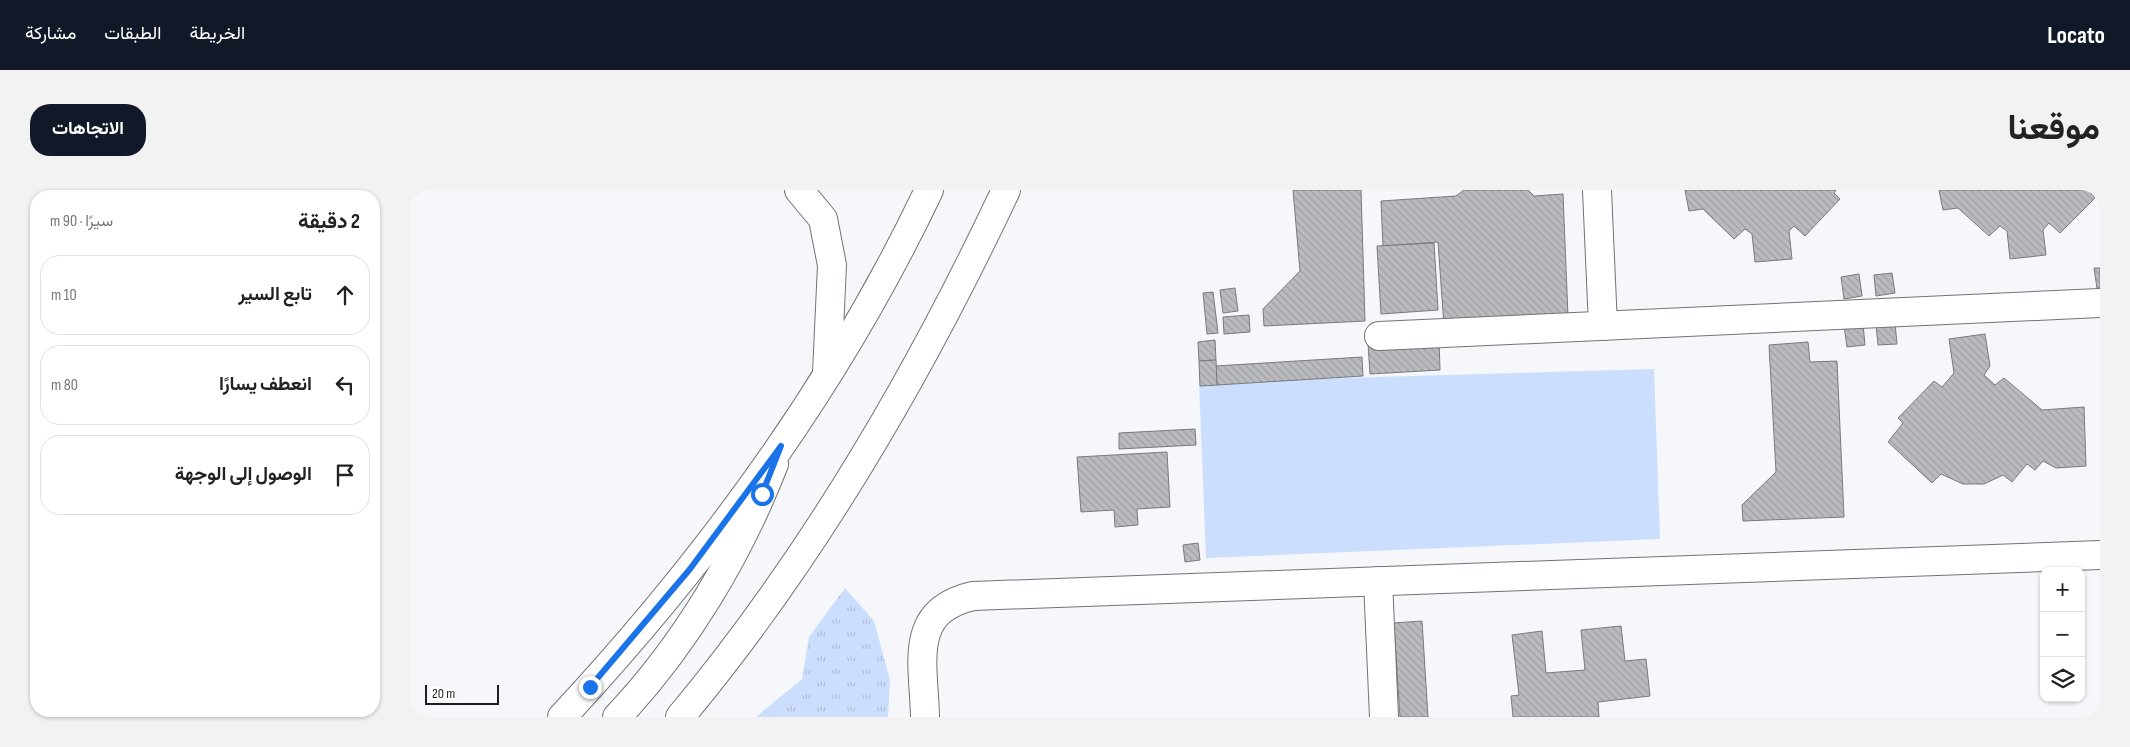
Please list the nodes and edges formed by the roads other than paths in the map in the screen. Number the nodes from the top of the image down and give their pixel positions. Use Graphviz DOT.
graph roads {
  1 [pos="799,190"];
  2 [pos="929,190"];
  3 [pos="1006,190"];
  4 [pos="1597,190"];
  5 [pos="2100,302"];
  6 [pos="1604,326"];
  7 [pos="1379,336"];
  8 [pos="827,373"];
  9 [pos="781,446"];
  10 [pos="2100,555"];
  11 [pos="1378,581"];
  12 [pos="562,717"];
  13 [pos="617,717"];
  14 [pos="680,717"];
  15 [pos="925,717"];
  16 [pos="1384,717"];
  1 -- 8 [label="street"];
  2 -- 8 [label="street"];
  3 -- 14 [label="street"];
  4 -- 6 [label="street"];
  5 -- 6 [label="street"];
  6 -- 7 [label="street"];
  8 -- 9 [label="street"];
  9 -- 12 [label="street"];
  9 -- 13 [label="street"];
  10 -- 11 [label="street"];
  11 -- 15 [label="street"];
  11 -- 16 [label="street"];
}
